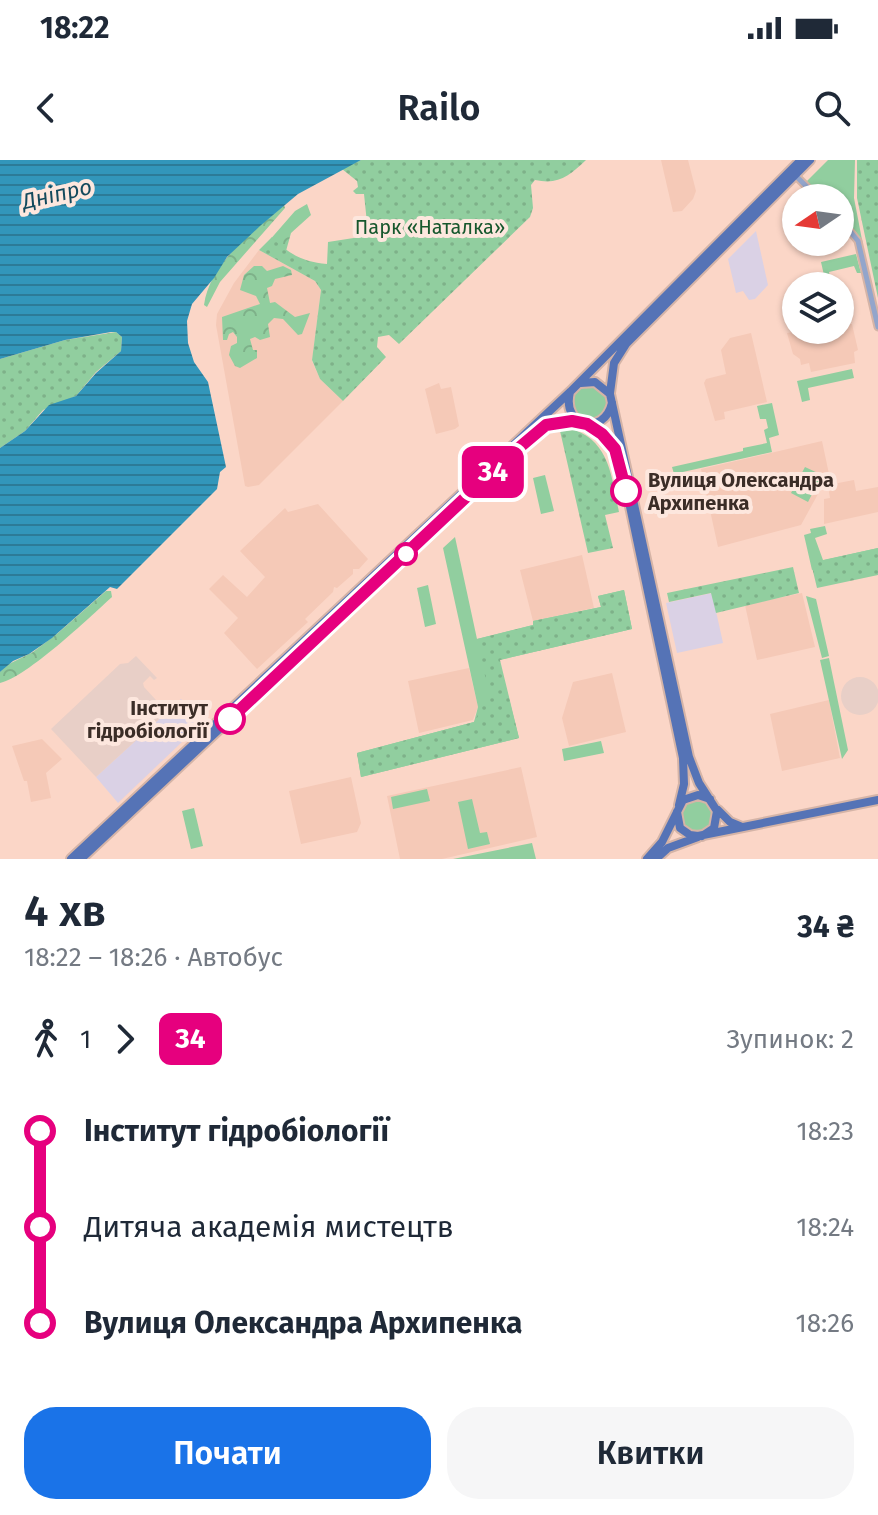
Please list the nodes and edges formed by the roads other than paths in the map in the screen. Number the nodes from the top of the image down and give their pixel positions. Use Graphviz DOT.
graph roads {
  1 [pos="801,160"];
  2 [pos="810,160"];
  3 [pos="795,175"];
  4 [pos="804,184"];
  5 [pos="751,214"];
  6 [pos="854,236"];
  7 [pos="878,327"];
  8 [pos="573,389"];
  9 [pos="611,398"];
  10 [pos="584,423"];
  11 [pos="392,562"];
  12 [pos="878,800"];
  13 [pos="714,804"];
  14 [pos="678,808"];
  15 [pos="747,828"];
  16 [pos="700,836"];
  17 [pos="71,859"];
  18 [pos="81,859"];
  19 [pos="647,859"];
  20 [pos="656,859"];
  1 -- 5 [label="main road"];
  2 -- 3 [label="main road"];
  3 -- 4 [label="street"];
  3 -- 5 [label="main road"];
  5 -- 8 [label="main road"];
  5 -- 9 [label="main road"];
  6 -- 7 [label="street"];
  8 -- 9 [label="main road"];
  8 -- 10 [label="main road"];
  8 -- 11 [label="main road"];
  9 -- 10 [label="main road"];
  9 -- 13 [label="main road"];
  10 -- 11 [label="main road"];
  10 -- 14 [label="main road"];
  11 -- 17 [label="main road"];
  11 -- 18 [label="main road"];
  12 -- 15 [label="main road"];
  13 -- 14 [label="main road"];
  13 -- 15 [label="main road"];
  13 -- 16 [label="main road"];
  14 -- 16 [label="main road"];
  14 -- 19 [label="main road"];
  15 -- 16 [label="main road"];
  16 -- 20 [label="main road"];
}
